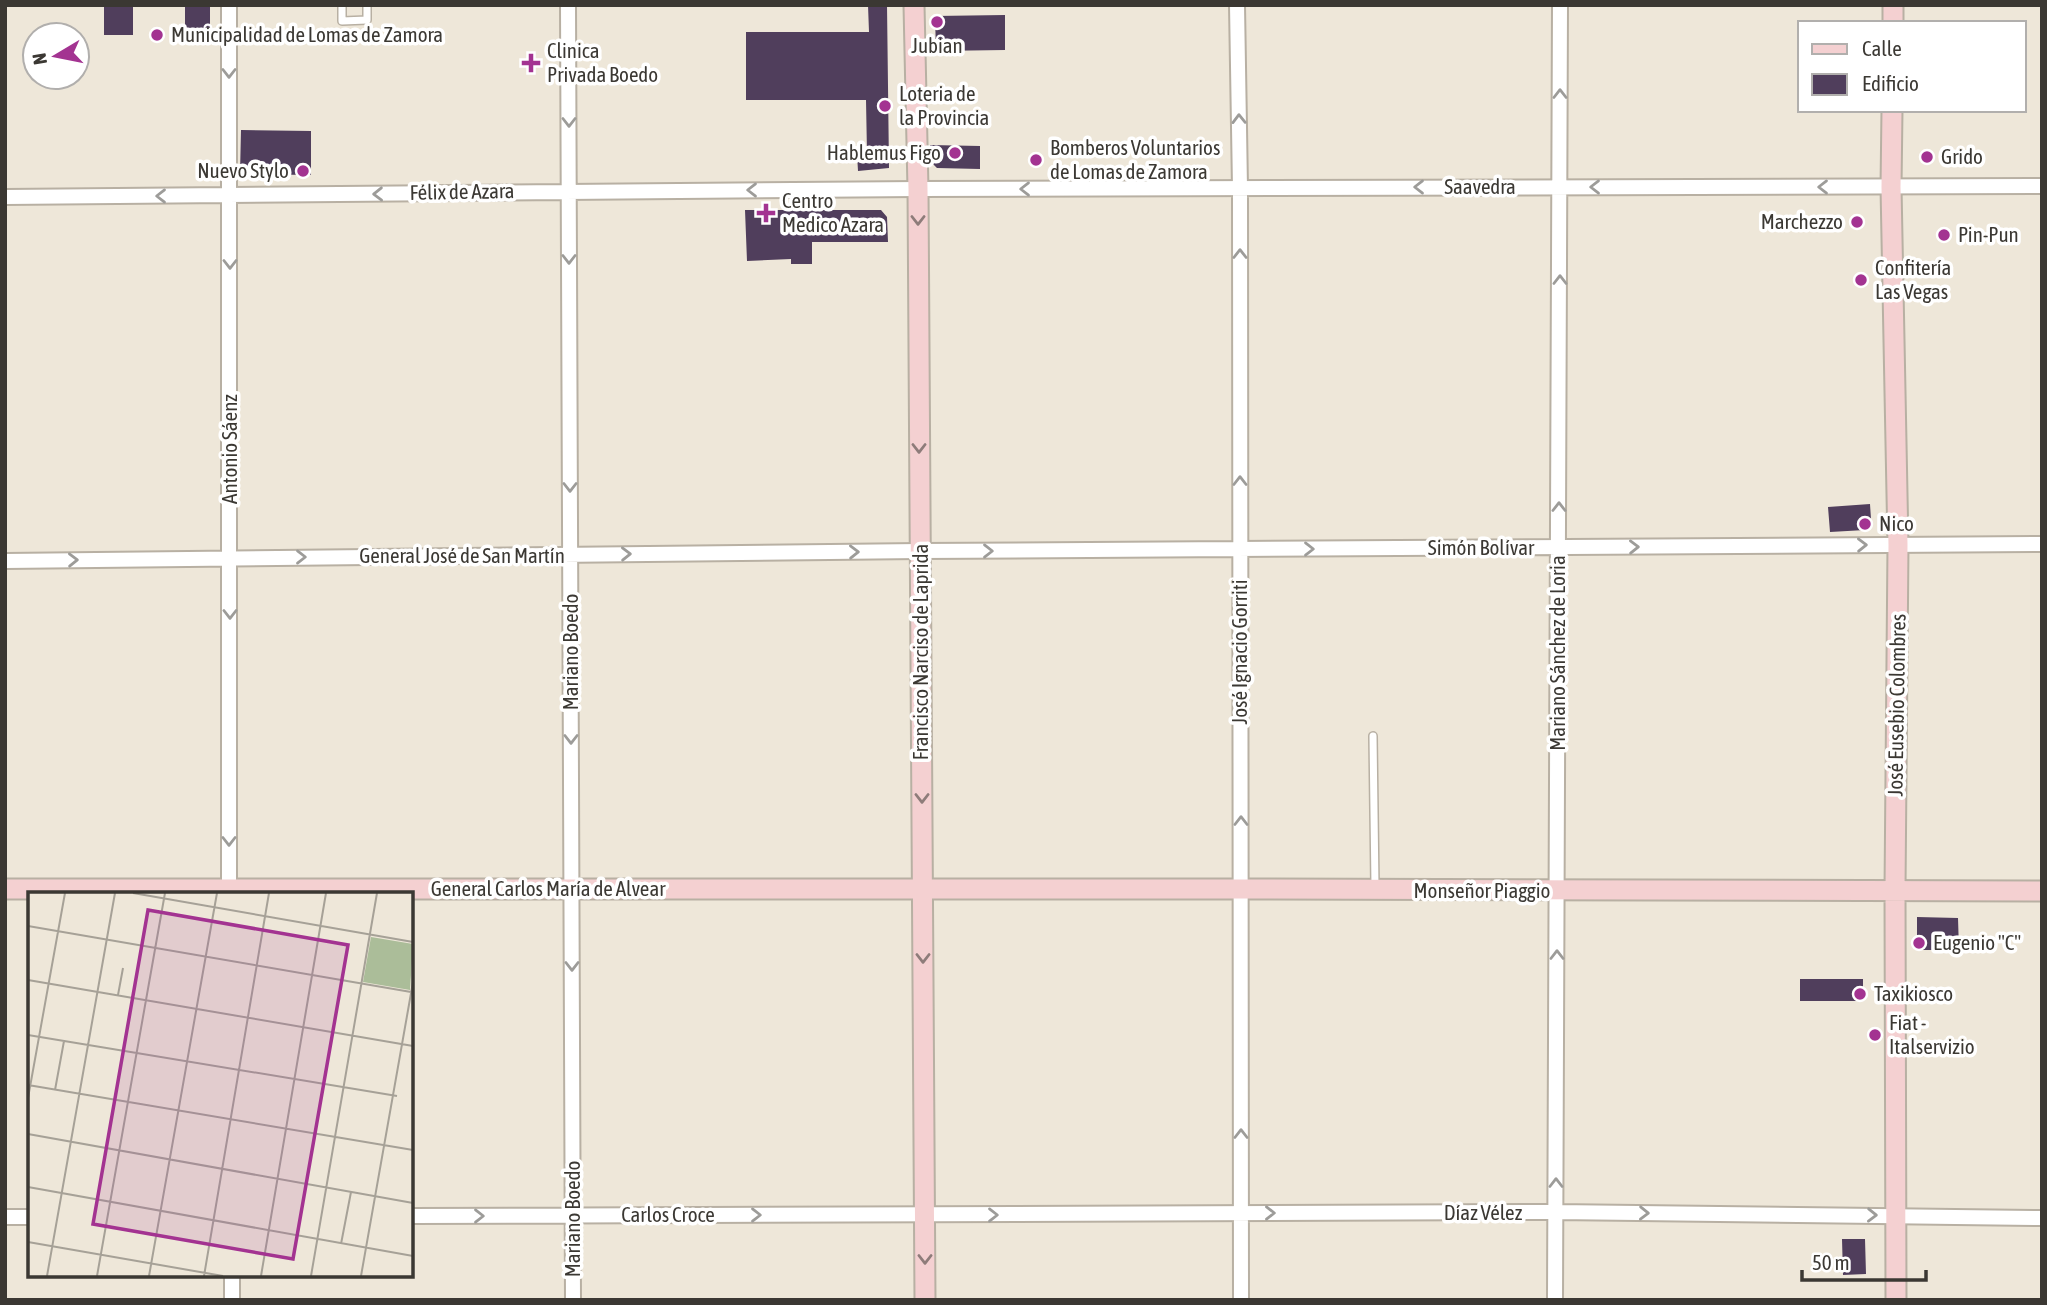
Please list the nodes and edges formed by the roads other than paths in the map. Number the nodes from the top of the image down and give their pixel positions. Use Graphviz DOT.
graph roads {
  1 [pos="229,5"];
  2 [pos="342,5"];
  3 [pos="367,5"];
  4 [pos="568,5"];
  5 [pos="914,5"];
  6 [pos="1237,5"];
  7 [pos="1560,5"];
  8 [pos="1892,112"];
  9 [pos="1560,186"];
  10 [pos="2042,186"];
  11 [pos="1891,187"];
  12 [pos="1240,188"];
  13 [pos="918,189"];
  14 [pos="569,191"];
  15 [pos="229,195"];
  16 [pos="5,197"];
  17 [pos="2042,544"];
  18 [pos="1898,545"];
  19 [pos="1559,548"];
  20 [pos="1240,550"];
  21 [pos="920,551"];
  22 [pos="570,555"];
  23 [pos="230,558"];
  24 [pos="5,561"];
  25 [pos="1373,736"];
  26 [pos="5,889"];
  27 [pos="572,889"];
  28 [pos="922,889"];
  29 [pos="1241,889"];
  30 [pos="1895,890"];
  31 [pos="1375,891"];
  32 [pos="1557,891"];
  33 [pos="2042,891"];
  34 [pos="229,892"];
  35 [pos="1556,1212"];
  36 [pos="1241,1214"];
  37 [pos="925,1215"];
  38 [pos="413,1216"];
  39 [pos="573,1216"];
  40 [pos="1897,1216"];
  41 [pos="5,1217"];
  42 [pos="28,1217"];
  43 [pos="2042,1218"];
  44 [pos="232,1277"];
  45 [pos="232,1300"];
  46 [pos="573,1300"];
  47 [pos="925,1300"];
  48 [pos="1241,1300"];
  49 [pos="1555,1300"];
  50 [pos="1896,1300"];
  1 -- 15 [label="street, Antonio Sáenz, one-way"];
  2 -- 3 [label="lane"];
  4 -- 14 [label="street, Mariano Boedo, one-way"];
  5 -- 13 [label="street, Francisco Narciso de Laprida"];
  12 -- 6 [label="street, José Ignacio Gorriti, one-way"];
  9 -- 7 [label="street, Mariano Sánchez de Loria, one-way"];
  8 -- 11 [label="street, José Eusebio Colombres"];
  11 -- 9 [label="street, Saavedra, one-way"];
  9 -- 12 [label="street, Saavedra, one-way"];
  19 -- 9 [label="street, Mariano Sánchez de Loria, one-way"];
  10 -- 11 [label="street, Saavedra"];
  11 -- 18 [label="street, José Eusebio Colombres"];
  12 -- 13 [label="street, Saavedra, one-way"];
  20 -- 12 [label="street, José Ignacio Gorriti, one-way"];
  13 -- 14 [label="street, Félix de Azara, one-way"];
  13 -- 21 [label="street, Francisco Narciso de Laprida, one-way"];
  14 -- 15 [label="street, Félix de Azara, one-way"];
  14 -- 22 [label="street, Mariano Boedo, one-way"];
  15 -- 16 [label="street, Félix de Azara, one-way"];
  15 -- 23 [label="street, Antonio Sáenz, one-way"];
  17 -- 18 [label="street, Simón Bolívar"];
  19 -- 18 [label="street, Simón Bolívar, one-way"];
  18 -- 30 [label="street, José Eusebio Colombres"];
  20 -- 19 [label="street, Simón Bolívar, one-way"];
  19 -- 32 [label="street, Mariano Sánchez de Loria"];
  21 -- 20 [label="street, Simón Bolívar, one-way"];
  29 -- 20 [label="street, José Ignacio Gorriti, one-way"];
  22 -- 21 [label="street, General José de San Martín, one-way"];
  21 -- 28 [label="street, Francisco Narciso de Laprida, one-way"];
  23 -- 22 [label="street, General José de San Martín, one-way"];
  22 -- 27 [label="street, Mariano Boedo, one-way"];
  24 -- 23 [label="street, General José de San Martín, one-way"];
  23 -- 34 [label="street, Antonio Sáenz, one-way"];
  25 -- 31 [label="lane"];
  26 -- 34 [label="street, General Carlos María de Alvear"];
  27 -- 28 [label="street, General Carlos María de Alvear"];
  27 -- 34 [label="street, General Carlos María de Alvear"];
  27 -- 39 [label="street, Mariano Boedo, one-way"];
  28 -- 29 [label="street, Monseñor Piaggio"];
  28 -- 37 [label="street, Francisco Narciso de Laprida, one-way"];
  29 -- 31 [label="street, Monseñor Piaggio"];
  36 -- 29 [label="street, José Ignacio Gorriti, one-way"];
  30 -- 32 [label="street, Monseñor Piaggio"];
  30 -- 33 [label="street, Monseñor Piaggio"];
  30 -- 40 [label="street, José Eusebio Colombres"];
  31 -- 32 [label="street, Monseñor Piaggio"];
  35 -- 32 [label="street, Mariano Sánchez de Loria, one-way"];
  36 -- 35 [label="street, Díaz Vélez, one-way"];
  35 -- 40 [label="street, Díaz Vélez, one-way"];
  35 -- 49 [label="street, Mariano Sánchez de Loria"];
  37 -- 36 [label="street, Díaz Vélez, one-way"];
  36 -- 48 [label="street, José Ignacio Gorriti"];
  39 -- 37 [label="street, Carlos Croce, one-way"];
  37 -- 47 [label="street, Francisco Narciso de Laprida, one-way"];
  38 -- 39 [label="street, Carlos Croce, one-way"];
  39 -- 46 [label="street, Mariano Boedo"];
  40 -- 43 [label="street, Díaz Vélez"];
  40 -- 50 [label="street, José Eusebio Colombres"];
  41 -- 42 [label="street"];
  44 -- 45 [label="street"];
}
